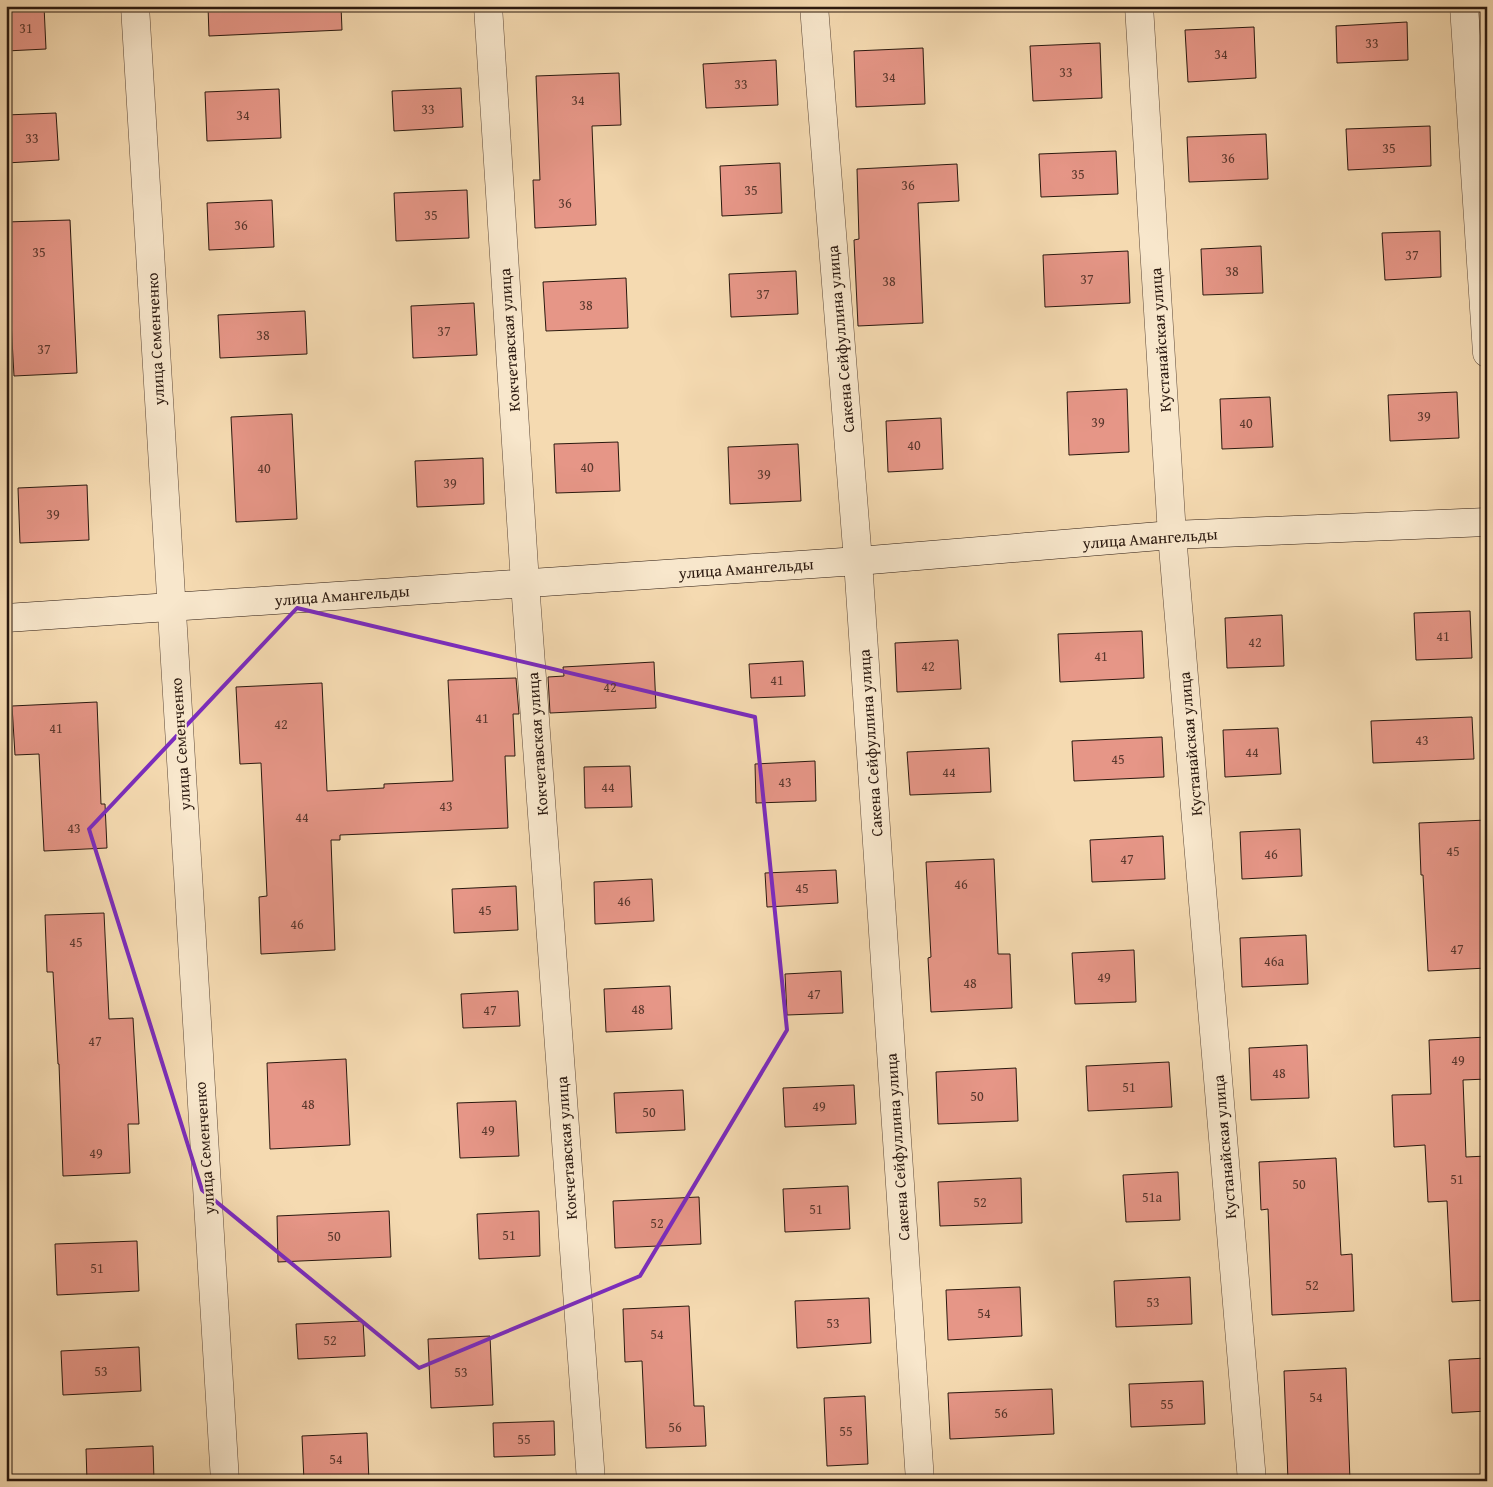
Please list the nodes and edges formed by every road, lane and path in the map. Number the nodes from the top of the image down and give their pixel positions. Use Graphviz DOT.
graph roads {
  1 [pos="135,6"];
  2 [pos="488,6"];
  3 [pos="814,6"];
  4 [pos="1139,6"];
  5 [pos="1464,6"];
  6 [pos="1487,353"];
  7 [pos="1487,522"];
  8 [pos="1172,535"];
  9 [pos="858,561"];
  10 [pos="525,583"];
  11 [pos="171,607"];
  12 [pos="6,618"];
  13 [pos="225,1481"];
  14 [pos="591,1481"];
  15 [pos="920,1481"];
  16 [pos="1252,1481"];
  1 -- 11 [label="street, улица Семенченко"];
  2 -- 10 [label="street, Кокчетавская улица"];
  3 -- 9 [label="street, Сакена Сейфуллина улица"];
  4 -- 8 [label="street, Кустанайская улица"];
  5 -- 6 [label="street"];
  7 -- 8 [label="street, улица Амангельды"];
  8 -- 9 [label="street, улица Амангельды"];
  8 -- 16 [label="street, Кустанайская улица"];
  9 -- 10 [label="street, улица Амангельды"];
  9 -- 15 [label="street, Сакена Сейфуллина улица"];
  10 -- 11 [label="street, улица Амангельды"];
  10 -- 14 [label="street, Кокчетавская улица"];
  11 -- 12 [label="street, улица Амангельды"];
  11 -- 13 [label="street, улица Семенченко"];
}
